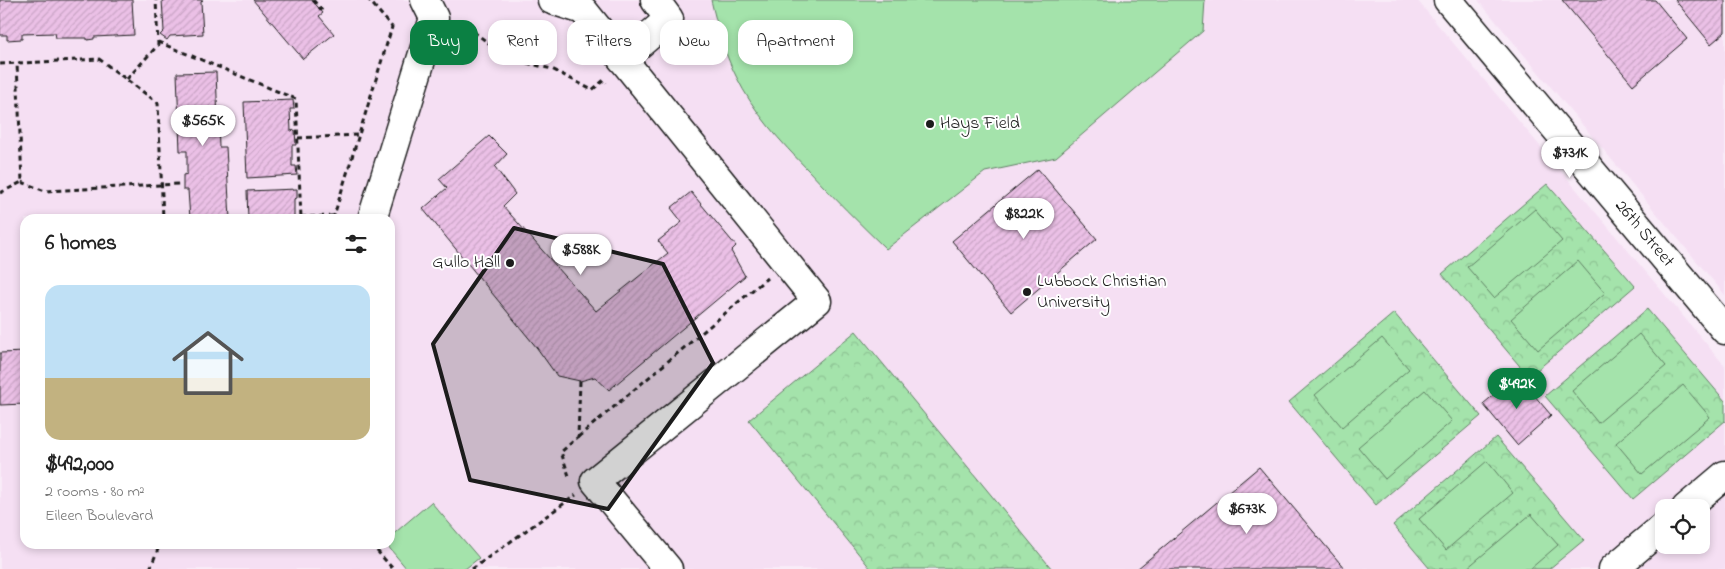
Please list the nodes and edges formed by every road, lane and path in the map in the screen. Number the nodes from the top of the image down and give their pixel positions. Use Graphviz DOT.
graph roads {
  1 [pos="156,0"];
  2 [pos="313,0"];
  3 [pos="369,0"];
  4 [pos="424,0"];
  5 [pos="552,0"];
  6 [pos="655,0"];
  7 [pos="1448,0"];
  8 [pos="324,13"];
  9 [pos="454,18"];
  10 [pos="591,20"];
  11 [pos="650,35"];
  12 [pos="158,42"];
  13 [pos="17,63"];
  14 [pos="0,64"];
  15 [pos="627,65"];
  16 [pos="127,80"];
  17 [pos="611,88"];
  18 [pos="359,135"];
  19 [pos="298,138"];
  20 [pos="22,182"];
  21 [pos="162,184"];
  22 [pos="180,184"];
  23 [pos="0,193"];
  24 [pos="163,214"];
  25 [pos="301,214"];
  26 [pos="335,214"];
  27 [pos="374,214"];
  28 [pos="768,277"];
  29 [pos="1725,330"];
  30 [pos="580,381"];
  31 [pos="578,437"];
  32 [pos="1725,475"];
  33 [pos="570,478"];
  34 [pos="573,486"];
  35 [pos="576,495"];
  36 [pos="1697,499"];
  37 [pos="582,502"];
  38 [pos="1655,534"];
  39 [pos="158,549"];
  40 [pos="376,549"];
  41 [pos="150,569"];
  42 [pos="394,569"];
  43 [pos="472,569"];
  44 [pos="668,569"];
  45 [pos="1613,569"];
  1 -- 12 [label="path"];
  2 -- 8 [label="path"];
  3 -- 18 [label="path"];
  4 -- 27 [label="street"];
  5 -- 10 [label="street"];
  6 -- 11 [label="street"];
  7 -- 29 [label="street, 26th Street"];
  9 -- 17 [label="path"];
  12 -- 16 [label="path"];
  12 -- 19 [label="path"];
  13 -- 14 [label="path"];
  13 -- 16 [label="path"];
  13 -- 20 [label="path"];
  15 -- 44 [label="street"];
  16 -- 21 [label="path"];
  18 -- 19 [label="path"];
  18 -- 26 [label="path"];
  19 -- 25 [label="path"];
  20 -- 21 [label="path"];
  20 -- 23 [label="path"];
  21 -- 22 [label="path"];
  21 -- 24 [label="path"];
  28 -- 31 [label="path"];
  30 -- 31 [label="path"];
  31 -- 33 [label="path"];
  32 -- 36 [label="street"];
  34 -- 35 [label="path"];
  35 -- 37 [label="path"];
  35 -- 43 [label="path"];
  38 -- 45 [label="street"];
  39 -- 41 [label="path"];
  40 -- 42 [label="path"];
}
